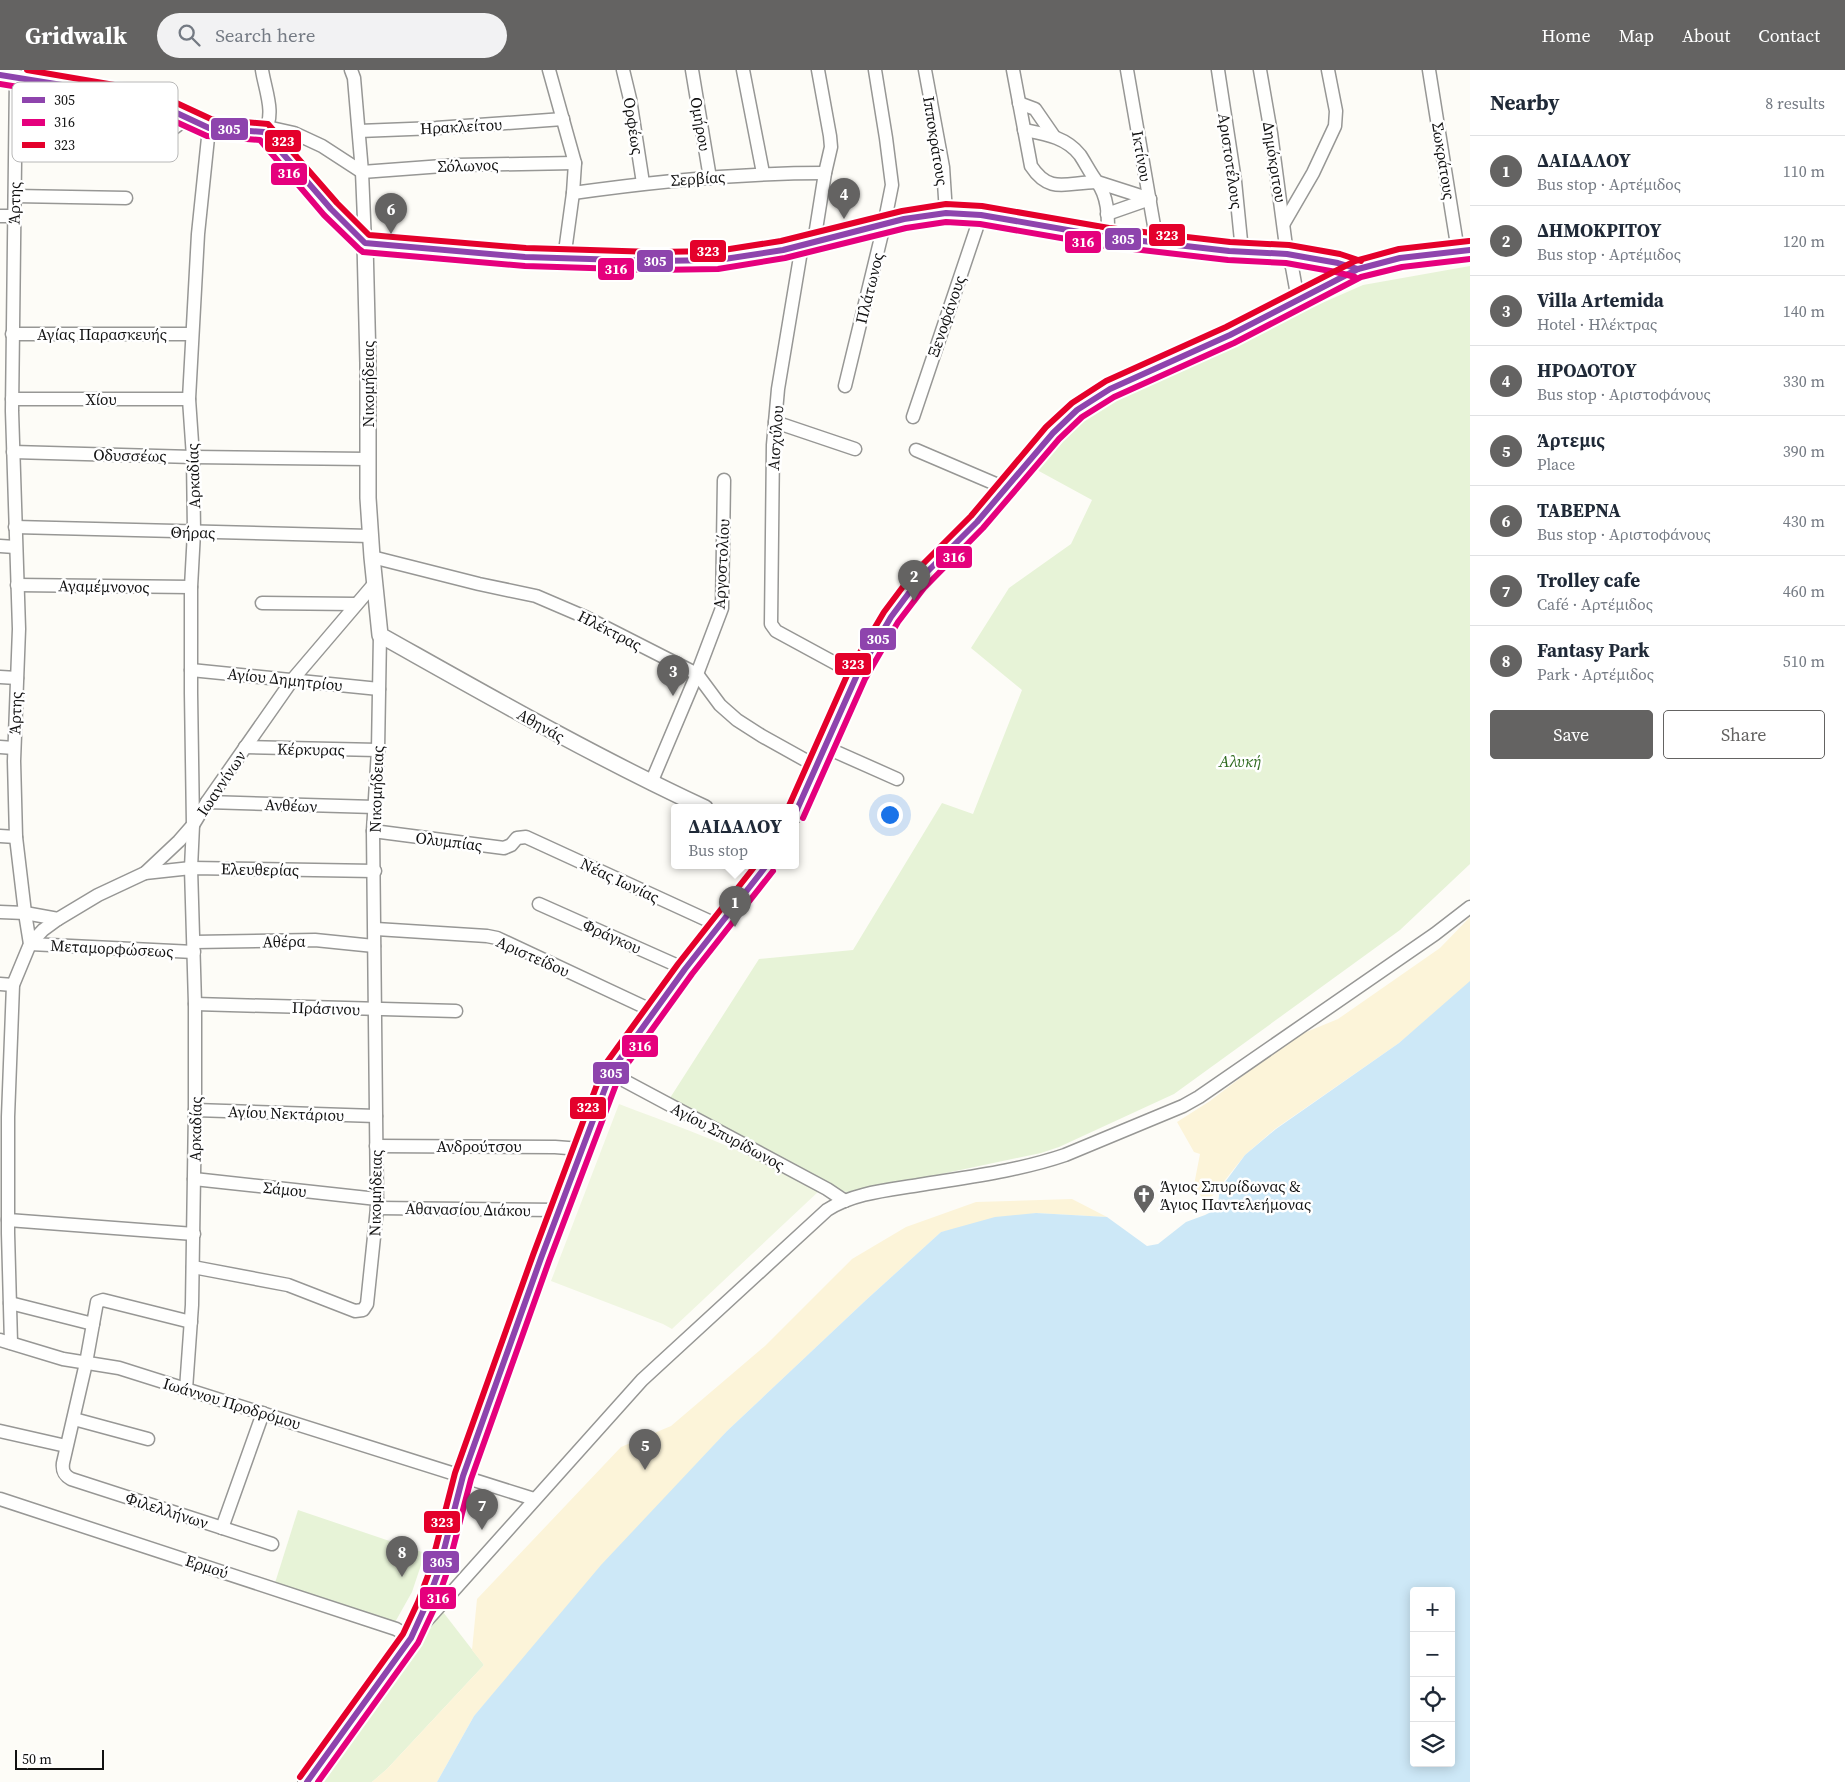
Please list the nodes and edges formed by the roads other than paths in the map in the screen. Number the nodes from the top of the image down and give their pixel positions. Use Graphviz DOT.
graph roads {
  1 [pos="262,70"];
  2 [pos="351,70"];
  3 [pos="549,70"];
  4 [pos="623,70"];
  5 [pos="692,70"];
  6 [pos="743,70"];
  7 [pos="818,70"];
  8 [pos="875,70"];
  9 [pos="925,70"];
  10 [pos="1013,70"];
  11 [pos="1127,70"];
  12 [pos="1218,70"];
  13 [pos="1260,70"];
  14 [pos="1328,70"];
  15 [pos="1429,70"];
  16 [pos="0,75"];
  17 [pos="16,78"];
  18 [pos="16,82"];
  19 [pos="41,82"];
  20 [pos="1020,103"];
  21 [pos="178,114"];
  22 [pos="187,118"];
  23 [pos="563,119"];
  24 [pos="178,125"];
  25 [pos="209,128"];
  26 [pos="265,130"];
  27 [pos="1024,130"];
  28 [pos="359,131"];
  29 [pos="1053,136"];
  30 [pos="16,162"];
  31 [pos="574,163"];
  32 [pos="362,172"];
  33 [pos="763,173"];
  34 [pos="825,173"];
  35 [pos="710,178"];
  36 [pos="1097,182"];
  37 [pos="643,183"];
  38 [pos="573,193"];
  39 [pos="15,196"];
  40 [pos="126,198"];
  41 [pos="1150,199"];
  42 [pos="946,213"];
  43 [pos="1108,214"];
  44 [pos="981,215"];
  45 [pos="0,216"];
  46 [pos="14,216"];
  47 [pos="1284,223"];
  48 [pos="884,225"];
  49 [pos="1108,237"];
  50 [pos="365,242"];
  51 [pos="1157,243"];
  52 [pos="808,244"];
  53 [pos="1242,251"];
  54 [pos="1464,251"];
  55 [pos="1287,254"];
  56 [pos="564,259"];
  57 [pos="1358,269"];
  58 [pos="1298,300"];
  59 [pos="192,334"];
  60 [pos="8,341"];
  61 [pos="844,386"];
  62 [pos="189,399"];
  63 [pos="8,407"];
  64 [pos="913,417"];
  65 [pos="775,422"];
  66 [pos="854,449"];
  67 [pos="916,450"];
  68 [pos="13,452"];
  69 [pos="193,457"];
  70 [pos="368,459"];
  71 [pos="724,480"];
  72 [pos="1005,488"];
  73 [pos="16,527"];
  74 [pos="194,532"];
  75 [pos="370,536"];
  76 [pos="0,546"];
  77 [pos="16,547"];
  78 [pos="372,557"];
  79 [pos="374,584"];
  80 [pos="17,585"];
  81 [pos="192,587"];
  82 [pos="262,603"];
  83 [pos="356,604"];
  84 [pos="380,634"];
  85 [pos="191,670"];
  86 [pos="698,674"];
  87 [pos="857,675"];
  88 [pos="0,677"];
  89 [pos="17,678"];
  90 [pos="293,679"];
  91 [pos="379,688"];
  92 [pos="0,747"];
  93 [pos="245,747"];
  94 [pos="825,747"];
  95 [pos="14,748"];
  96 [pos="378,750"];
  97 [pos="816,766"];
  98 [pos="897,778"];
  99 [pos="651,783"];
  100 [pos="207,802"];
  101 [pos="696,804"];
  102 [pos="799,805"];
  103 [pos="375,807"];
  104 [pos="193,825"];
  105 [pos="374,831"];
  106 [pos="0,836"];
  107 [pos="520,836"];
  108 [pos="16,837"];
  109 [pos="191,868"];
  110 [pos="764,869"];
  111 [pos="375,871"];
  112 [pos="145,873"];
  113 [pos="540,904"];
  114 [pos="1470,906"];
  115 [pos="0,912"];
  116 [pos="25,913"];
  117 [pos="58,920"];
  118 [pos="720,926"];
  119 [pos="376,929"];
  120 [pos="30,944"];
  121 [pos="374,946"];
  122 [pos="194,947"];
  123 [pos="685,969"];
  124 [pos="6,984"];
  125 [pos="195,1004"];
  126 [pos="376,1009"];
  127 [pos="456,1012"];
  128 [pos="654,1012"];
  129 [pos="610,1073"];
  130 [pos="195,1110"];
  131 [pos="376,1116"];
  132 [pos="376,1146"];
  133 [pos="581,1149"];
  134 [pos="4,1166"];
  135 [pos="194,1180"];
  136 [pos="844,1201"];
  137 [pos="377,1203"];
  138 [pos="558,1210"];
  139 [pos="8,1220"];
  140 [pos="194,1234"];
  141 [pos="4,1246"];
  142 [pos="193,1267"];
  143 [pos="10,1303"];
  144 [pos="190,1322"];
  145 [pos="93,1324"];
  146 [pos="6,1342"];
  147 [pos="86,1363"];
  148 [pos="186,1389"];
  149 [pos="263,1413"];
  150 [pos="74,1419"];
  151 [pos="0,1431"];
  152 [pos="148,1439"];
  153 [pos="66,1446"];
  154 [pos="463,1476"];
  155 [pos="0,1499"];
  156 [pos="534,1499"];
  157 [pos="222,1528"];
  158 [pos="272,1544"];
  159 [pos="411,1638"];
  160 [pos="307,1782"];
  1 -- 26 [label="street"];
  2 -- 28 [label="street"];
  3 -- 23 [label="street"];
  4 -- 37 [label="street, Ορφέως"];
  5 -- 35 [label="street, Ομήρου"];
  6 -- 33 [label="street"];
  7 -- 34 [label="street, Αισχύλου"];
  8 -- 48 [label="street, Πλάτωνος"];
  9 -- 42 [label="street, Ιπποκράτους"];
  10 -- 20 [label="street"];
  11 -- 41 [label="street, Ικτίνου"];
  12 -- 53 [label="street, Αριστοτέλους"];
  13 -- 47 [label="street, Δημόκριτου"];
  14 -- 47 [label="street"];
  15 -- 54 [label="street, Σωκράτους"];
  16 -- 17 [label="street"];
  17 -- 18 [label="street, Άρτης"];
  17 -- 19 [label="street"];
  20 -- 27 [label="street"];
  20 -- 29 [label="street"];
  21 -- 22 [label="street"];
  22 -- 24 [label="street"];
  22 -- 25 [label="street"];
  23 -- 28 [label="street, Ηρακλείτου"];
  23 -- 31 [label="street"];
  25 -- 26 [label="street"];
  25 -- 59 [label="street, Αρκαδίας"];
  26 -- 32 [label="street"];
  26 -- 50 [label="street"];
  27 -- 29 [label="street"];
  27 -- 36 [label="street"];
  28 -- 32 [label="street"];
  29 -- 36 [label="street"];
  30 -- 39 [label="street, Άρτης"];
  31 -- 32 [label="street, Σόλωνος"];
  31 -- 38 [label="street"];
  32 -- 50 [label="street"];
  33 -- 34 [label="street, Σερβίας"];
  33 -- 35 [label="street, Σερβίας"];
  34 -- 52 [label="street, Αισχύλου"];
  35 -- 37 [label="street, Σερβίας"];
  36 -- 41 [label="street"];
  36 -- 43 [label="street"];
  37 -- 38 [label="street, Σερβίας"];
  38 -- 56 [label="street"];
  39 -- 40 [label="street"];
  39 -- 46 [label="street, Άρτης"];
  41 -- 43 [label="street"];
  41 -- 51 [label="street, Ικτίνου"];
  42 -- 44 [label="street"];
  42 -- 48 [label="street"];
  43 -- 49 [label="street"];
  44 -- 49 [label="street"];
  44 -- 64 [label="street, Ξενοφάνους"];
  45 -- 46 [label="street"];
  46 -- 60 [label="street, Άρτης"];
  47 -- 55 [label="street, Δημόκριτου"];
  48 -- 52 [label="street"];
  48 -- 61 [label="street, Πλάτωνος"];
  49 -- 51 [label="street"];
  50 -- 56 [label="street"];
  50 -- 70 [label="street, Νικομήδειας"];
  51 -- 53 [label="street"];
  52 -- 56 [label="street"];
  52 -- 65 [label="street, Αισχύλου"];
  53 -- 55 [label="street"];
  54 -- 57 [label="main road"];
  55 -- 57 [label="street"];
  55 -- 58 [label="street, Δημόκριτου"];
  57 -- 58 [label="main road"];
  58 -- 72 [label="main road"];
  59 -- 60 [label="street, Αγίας Παρασκευής"];
  59 -- 62 [label="street, Αρκαδίας"];
  60 -- 63 [label="street, Άρτης"];
  62 -- 63 [label="street, Χίου"];
  62 -- 69 [label="street, Αρκαδίας"];
  63 -- 68 [label="street, Άρτης"];
  65 -- 66 [label="street"];
  65 -- 87 [label="street, Αισχύλου"];
  67 -- 72 [label="street"];
  68 -- 69 [label="street, Οδυσσέως"];
  68 -- 73 [label="street, Άρτης"];
  69 -- 70 [label="street, Οδυσσέως"];
  69 -- 74 [label="street, Αρκαδίας"];
  70 -- 75 [label="street, Νικομήδειας"];
  71 -- 86 [label="street, Αργοστολίου"];
  72 -- 87 [label="main road"];
  73 -- 74 [label="street, Θήρας"];
  73 -- 77 [label="street, Άρτης"];
  74 -- 75 [label="street, Θήρας"];
  74 -- 81 [label="street, Αρκαδίας"];
  75 -- 78 [label="street, Νικομήδειας"];
  76 -- 77 [label="street"];
  77 -- 80 [label="street, Άρτης"];
  78 -- 79 [label="street, Νικομήδειας"];
  78 -- 86 [label="street, Ηλέκτρας"];
  79 -- 83 [label="street, Ιωαννίνων"];
  79 -- 84 [label="street, Νικομήδειας"];
  80 -- 81 [label="street, Αγαμέμνονος"];
  80 -- 89 [label="street, Άρτης"];
  81 -- 85 [label="street, Αρκαδίας"];
  82 -- 83 [label="street"];
  83 -- 90 [label="street, Ιωαννίνων"];
  84 -- 91 [label="street, Νικομήδειας"];
  84 -- 99 [label="street, Αθηνάς"];
  85 -- 90 [label="street, Αγίου Δημητρίου"];
  85 -- 104 [label="street, Αρκαδίας"];
  86 -- 97 [label="street, Ηλέκτρας"];
  86 -- 99 [label="street, Αργοστολίου"];
  87 -- 94 [label="main road"];
  88 -- 89 [label="street"];
  89 -- 95 [label="street, Άρτης"];
  90 -- 91 [label="street, Αγίου Δημητρίου"];
  90 -- 93 [label="street, Ιωαννίνων"];
  91 -- 96 [label="street, Νικομήδειας"];
  92 -- 95 [label="street"];
  93 -- 96 [label="street, Κέρκυρας"];
  93 -- 100 [label="street, Ιωαννίνων"];
  94 -- 97 [label="main road"];
  94 -- 98 [label="street"];
  95 -- 108 [label="street, Άρτης"];
  96 -- 103 [label="street, Νικομήδειας"];
  97 -- 102 [label="main road"];
  99 -- 101 [label="street, Αθηνάς"];
  100 -- 103 [label="street, Ανθέων"];
  100 -- 104 [label="street, Ιωαννίνων"];
  103 -- 105 [label="street, Νικομήδειας"];
  104 -- 109 [label="street, Αρκαδίας"];
  104 -- 112 [label="street, Ιωαννίνων"];
  105 -- 107 [label="street, Ολυμπίας"];
  105 -- 111 [label="street, Νικομήδειας"];
  106 -- 108 [label="street"];
  107 -- 118 [label="street, Νέας Ιωνίας"];
  108 -- 116 [label="street, Άρτης"];
  109 -- 111 [label="street, Ελευθερίας"];
  109 -- 112 [label="street, Ελευθερίας"];
  109 -- 122 [label="street, Αρκαδίας"];
  110 -- 118 [label="main road"];
  111 -- 119 [label="street, Νικομήδειας"];
  112 -- 117 [label="street, Ιωαννίνων"];
  113 -- 123 [label="street, Φράγκου"];
  114 -- 136 [label="street"];
  115 -- 116 [label="street"];
  116 -- 117 [label="street"];
  116 -- 120 [label="street, Άρτης"];
  117 -- 120 [label="street, Ιωαννίνων"];
  118 -- 123 [label="main road"];
  119 -- 121 [label="street, Νικομήδειας"];
  119 -- 128 [label="street, Αριστείδου"];
  120 -- 122 [label="street, Μεταμορφώσεως"];
  120 -- 124 [label="street"];
  121 -- 122 [label="street, Αθέρα"];
  121 -- 126 [label="street, Νικομήδειας"];
  122 -- 125 [label="street, Αρκαδίας"];
  123 -- 128 [label="main road"];
  124 -- 134 [label="street"];
  125 -- 126 [label="street, Πράσινου"];
  125 -- 130 [label="street, Αρκαδίας"];
  126 -- 127 [label="street, Πράσινου"];
  126 -- 131 [label="street, Νικομήδειας"];
  128 -- 129 [label="main road"];
  129 -- 133 [label="main road"];
  129 -- 136 [label="street, Αγίου Σπυρίδωνος"];
  130 -- 131 [label="street, Αγίου Νεκτάριου"];
  130 -- 135 [label="street, Αρκαδίας"];
  131 -- 132 [label="street, Νικομήδειας"];
  132 -- 133 [label="street, Ανδρούτσου"];
  132 -- 137 [label="street, Νικομήδειας"];
  133 -- 138 [label="main road"];
  134 -- 139 [label="street"];
  135 -- 137 [label="street, Σάμου"];
  135 -- 140 [label="street, Αρκαδίας"];
  136 -- 156 [label="street"];
  137 -- 138 [label="street, Αθανασίου Διάκου"];
  137 -- 142 [label="street, Νικομήδειας"];
  138 -- 154 [label="main road"];
  139 -- 140 [label="street"];
  139 -- 141 [label="street"];
  140 -- 142 [label="street, Αρκαδίας"];
  141 -- 143 [label="street"];
  142 -- 144 [label="street, Αρκαδίας"];
  143 -- 145 [label="street"];
  143 -- 146 [label="street"];
  144 -- 145 [label="street"];
  144 -- 148 [label="street, Αρκαδίας"];
  145 -- 147 [label="street"];
  146 -- 147 [label="street, Ιωάννου Προδρόμου"];
  147 -- 148 [label="street, Ιωάννου Προδρόμου"];
  147 -- 150 [label="street"];
  148 -- 149 [label="street, Ιωάννου Προδρόμου"];
  149 -- 154 [label="street, Ιωάννου Προδρόμου"];
  149 -- 157 [label="street, Φιλελλήνων"];
  150 -- 152 [label="street"];
  150 -- 153 [label="street"];
  151 -- 153 [label="street"];
  153 -- 157 [label="street, Φιλελλήνων"];
  154 -- 156 [label="street, Ιωάννου Προδρόμου"];
  154 -- 159 [label="main road"];
  155 -- 159 [label="street, Ερμού"];
  156 -- 159 [label="street"];
  157 -- 158 [label="street"];
  159 -- 160 [label="main road"];
}
